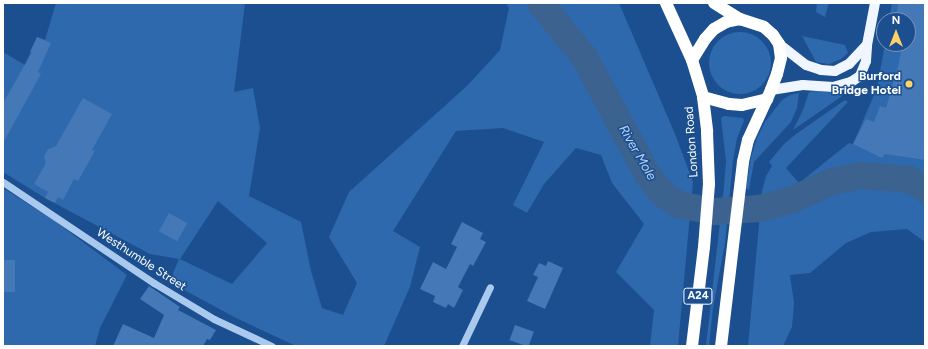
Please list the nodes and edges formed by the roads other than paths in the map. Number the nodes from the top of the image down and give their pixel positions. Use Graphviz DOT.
graph roads {
  1 [pos="666,3"];
  2 [pos="714,3"];
  3 [pos="875,3"];
  4 [pos="740,19"];
  5 [pos="779,44"];
  6 [pos="867,45"];
  7 [pos="692,60"];
  8 [pos="769,95"];
  9 [pos="703,97"];
  10 [pos="3,182"];
  11 [pos="490,287"];
  12 [pos="272,346"];
  13 [pos="462,346"];
  14 [pos="692,346"];
  15 [pos="721,346"];
  1 -- 7 [label="highway"];
  2 -- 4 [label="highway"];
  3 -- 6 [label="main road"];
  4 -- 5 [label="highway"];
  4 -- 7 [label="highway"];
  5 -- 6 [label="main road"];
  5 -- 8 [label="highway"];
  6 -- 8 [label="main road"];
  7 -- 9 [label="highway"];
  8 -- 9 [label="highway"];
  8 -- 15 [label="highway, A24"];
  9 -- 14 [label="highway, London Road / A24"];
  10 -- 12 [label="street, Westhumble Street"];
  11 -- 13 [label="street"];
}
